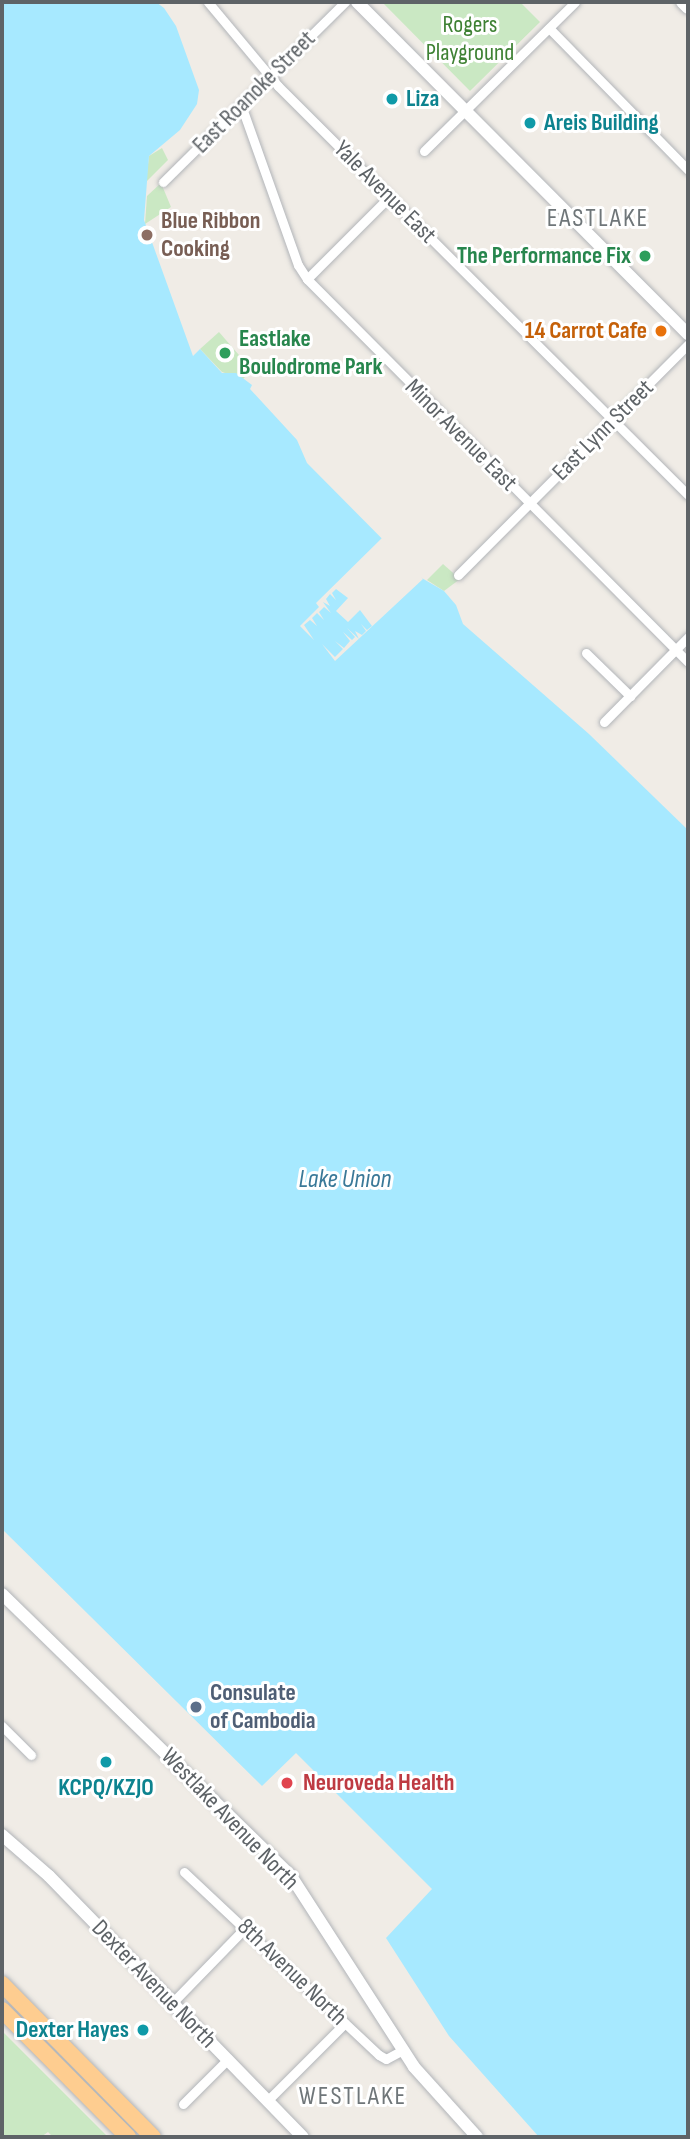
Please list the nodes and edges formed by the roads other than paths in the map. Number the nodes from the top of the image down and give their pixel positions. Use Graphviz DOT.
graph roads {
  1 [pos="208,2"];
  2 [pos="345,2"];
  3 [pos="358,2"];
  4 [pos="575,2"];
  5 [pos="682,2"];
  6 [pos="688,8"];
  7 [pos="548,28"];
  8 [pos="271,75"];
  9 [pos="241,106"];
  10 [pos="466,110"];
  11 [pos="424,151"];
  12 [pos="688,170"];
  13 [pos="163,182"];
  14 [pos="389,197"];
  15 [pos="307,279"];
  16 [pos="688,334"];
  17 [pos="688,344"];
  18 [pos="612,420"];
  19 [pos="688,495"];
  20 [pos="529,503"];
  21 [pos="458,575"];
  22 [pos="688,637"];
  23 [pos="676,649"];
  24 [pos="586,653"];
  25 [pos="688,662"];
  26 [pos="630,696"];
  27 [pos="604,722"];
  28 [pos="2,1594"];
  29 [pos="2,1726"];
  30 [pos="31,1755"];
  31 [pos="2,1835"];
  32 [pos="184,1872"];
  33 [pos="246,1927"];
  34 [pos="2,1984"];
  35 [pos="172,2003"];
  36 [pos="2,2010"];
  37 [pos="345,2023"];
  38 [pos="403,2050"];
  39 [pos="228,2059"];
  40 [pos="267,2101"];
  41 [pos="183,2104"];
  42 [pos="128,2137"];
  43 [pos="153,2137"];
  44 [pos="303,2137"];
  45 [pos="477,2137"];
  1 -- 8 [label="street, Yale Avenue East"];
  2 -- 8 [label="street, East Roanoke Street"];
  3 -- 10 [label="main road"];
  4 -- 7 [label="street"];
  5 -- 6 [label="main road"];
  7 -- 10 [label="street"];
  7 -- 12 [label="street"];
  8 -- 9 [label="street, East Roanoke Street"];
  8 -- 14 [label="street, Yale Avenue East"];
  9 -- 13 [label="street, East Roanoke Street"];
  9 -- 15 [label="street, Minor Avenue East"];
  10 -- 11 [label="street"];
  10 -- 16 [label="main road"];
  14 -- 15 [label="street"];
  14 -- 18 [label="street, Yale Avenue East"];
  15 -- 20 [label="street, Minor Avenue East"];
  17 -- 18 [label="street, East Lynn Street"];
  18 -- 19 [label="street, Yale Avenue East"];
  18 -- 20 [label="street, East Lynn Street"];
  20 -- 21 [label="street, East Lynn Street"];
  20 -- 23 [label="street, Minor Avenue East"];
  22 -- 23 [label="street"];
  23 -- 25 [label="street, Minor Avenue East"];
  23 -- 26 [label="street"];
  24 -- 26 [label="street"];
  26 -- 27 [label="street"];
  28 -- 38 [label="main road, Westlake Avenue North"];
  29 -- 30 [label="street"];
  31 -- 35 [label="main road, Dexter Avenue North"];
  32 -- 33 [label="street, 8th Avenue North"];
  33 -- 35 [label="street"];
  33 -- 37 [label="street, 8th Avenue North"];
  34 -- 43 [label="highway"];
  35 -- 39 [label="main road, Dexter Avenue North"];
  36 -- 42 [label="highway"];
  37 -- 38 [label="street, 8th Avenue North"];
  37 -- 40 [label="street"];
  38 -- 45 [label="main road, Westlake Avenue North"];
  39 -- 40 [label="main road, Dexter Avenue North"];
  39 -- 41 [label="street"];
  40 -- 44 [label="main road, Dexter Avenue North"];
}
